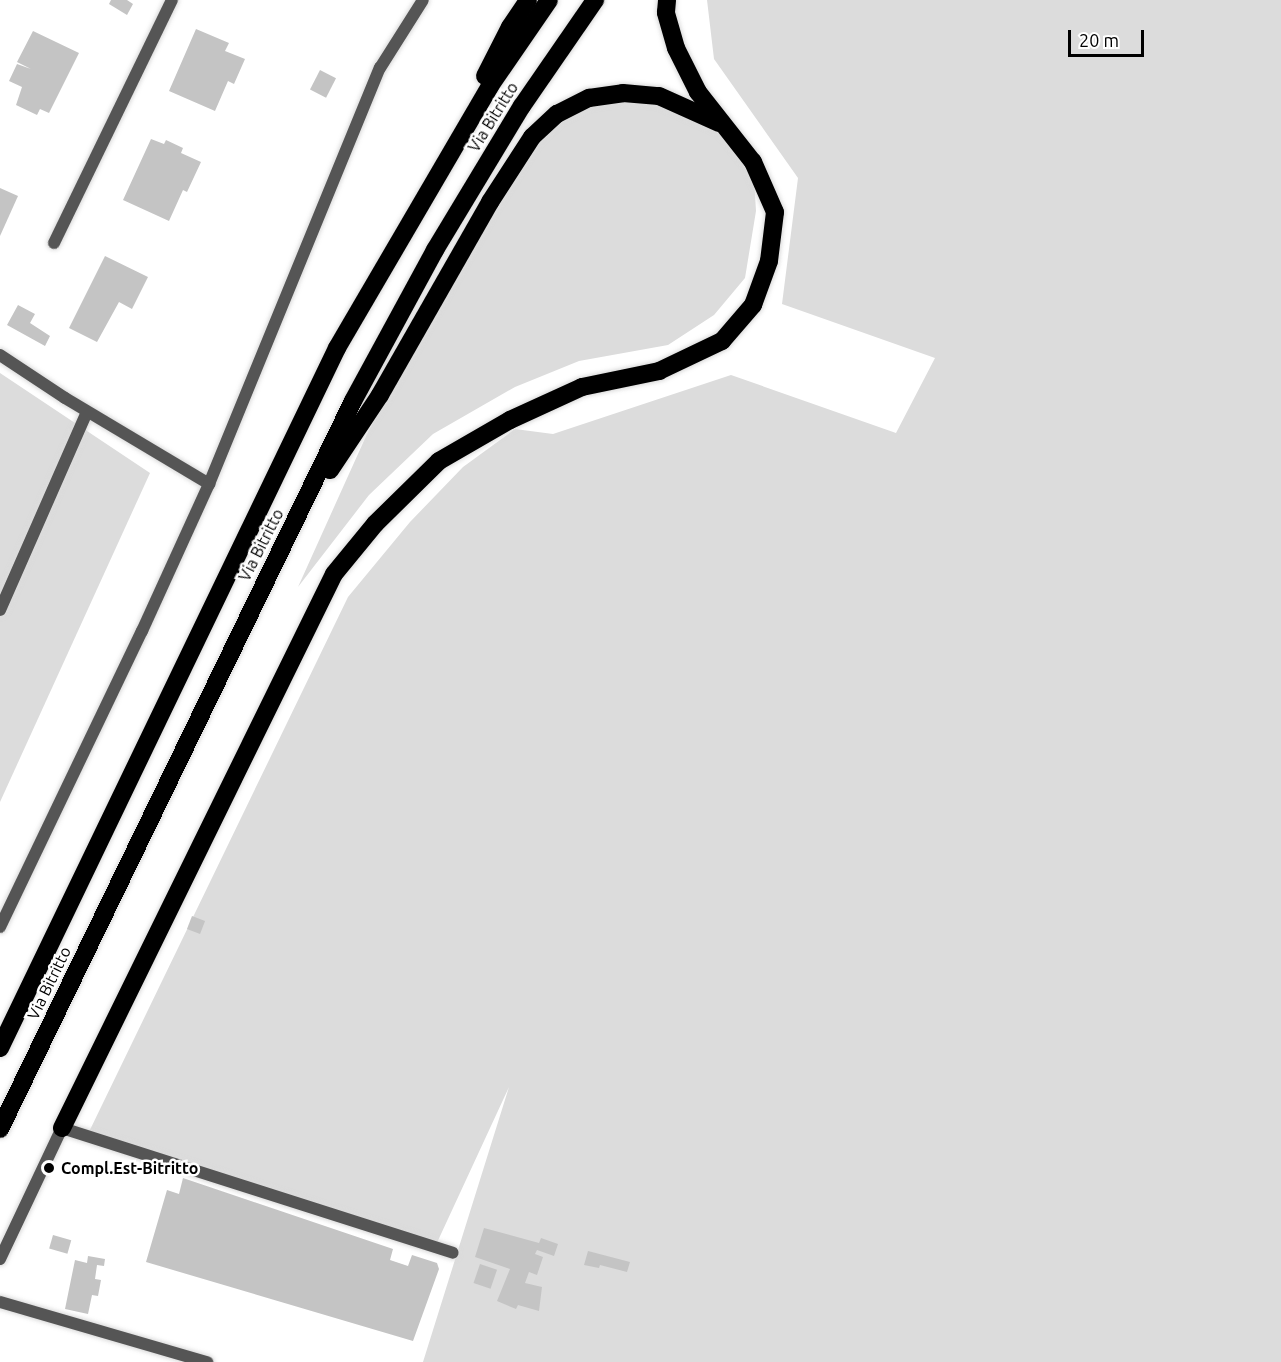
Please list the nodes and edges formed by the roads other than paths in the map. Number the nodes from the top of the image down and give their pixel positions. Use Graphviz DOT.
graph roads {
  1 [pos="172,0"];
  2 [pos="423,0"];
  3 [pos="528,0"];
  4 [pos="549,0"];
  5 [pos="595,0"];
  6 [pos="667,0"];
  7 [pos="726,126"];
  8 [pos="454,146"];
  9 [pos="54,243"];
  10 [pos="0,356"];
  11 [pos="87,412"];
  12 [pos="209,484"];
  13 [pos="293,525"];
  14 [pos="0,610"];
  15 [pos="0,927"];
  16 [pos="0,1048"];
  17 [pos="62,1128"];
  18 [pos="0,1129"];
  19 [pos="453,1253"];
  20 [pos="0,1259"];
  21 [pos="0,1302"];
  22 [pos="207,1362"];
  1 -- 9 [label="street"];
  2 -- 12 [label="street"];
  3 -- 8 [label="highway"];
  4 -- 8 [label="highway, Via Bitritto"];
  5 -- 13 [label="highway, Via Bitritto"];
  6 -- 7 [label="highway"];
  7 -- 13 [label="highway"];
  7 -- 17 [label="highway"];
  8 -- 16 [label="highway, Via Bitritto"];
  10 -- 11 [label="street"];
  11 -- 12 [label="street"];
  11 -- 14 [label="street"];
  12 -- 15 [label="street"];
  13 -- 18 [label="highway, Via Bitritto"];
  17 -- 19 [label="street"];
  17 -- 20 [label="street"];
  21 -- 22 [label="street"];
}
